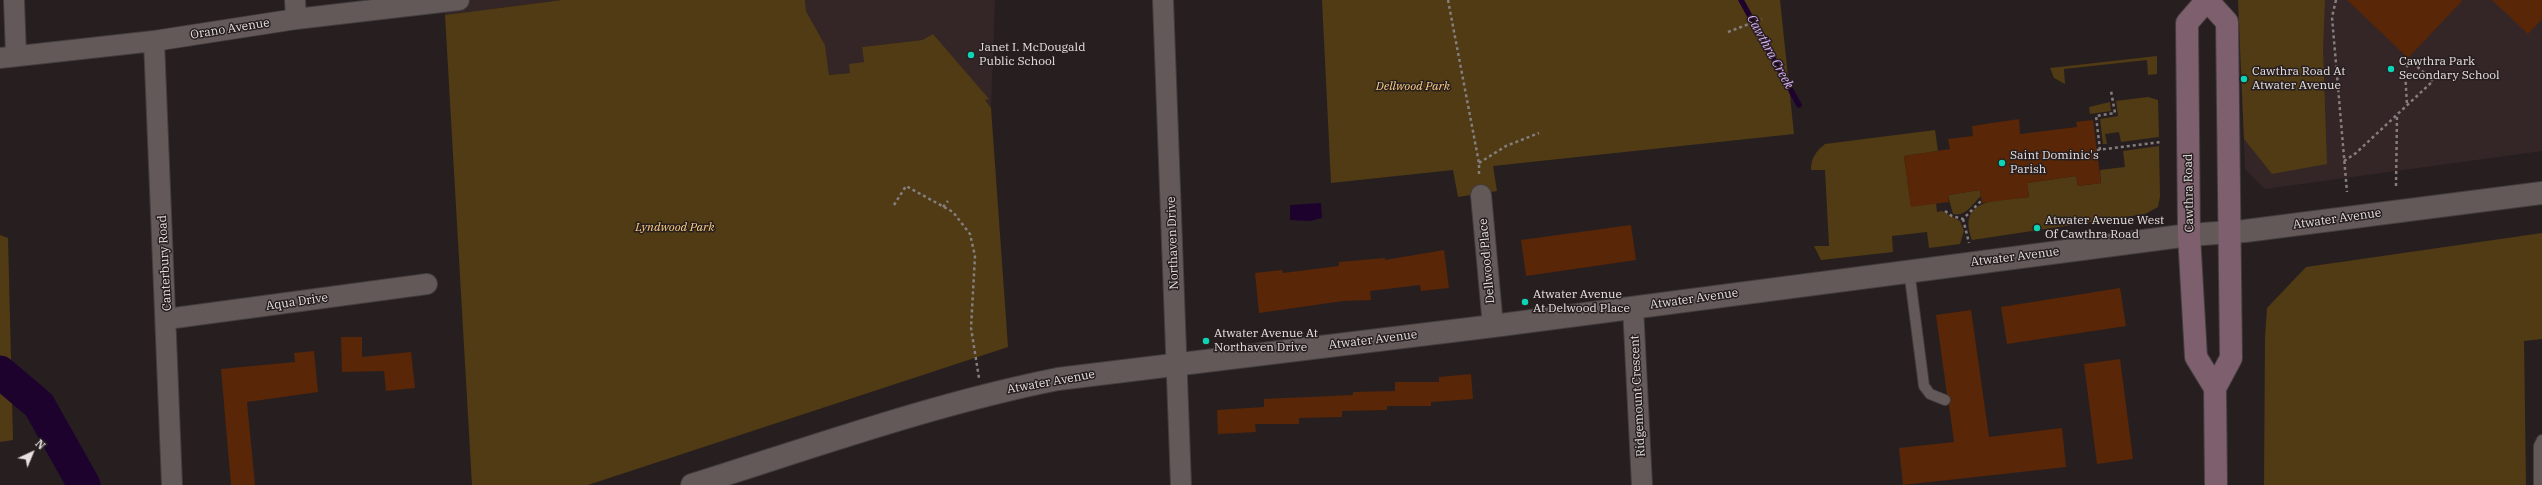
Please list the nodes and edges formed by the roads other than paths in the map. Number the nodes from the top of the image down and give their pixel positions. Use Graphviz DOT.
graph roads {
  1 [pos="14,0"];
  2 [pos="459,0"];
  3 [pos="1163,0"];
  4 [pos="2207,0"];
  5 [pos="295,10"];
  6 [pos="154,41"];
  7 [pos="8,57"];
  8 [pos="2542,193"];
  9 [pos="1481,196"];
  10 [pos="2229,232"];
  11 [pos="2189,234"];
  12 [pos="1910,270"];
  13 [pos="427,284"];
  14 [pos="1633,307"];
  15 [pos="167,319"];
  16 [pos="1493,326"];
  17 [pos="1175,364"];
  18 [pos="2215,388"];
  19 [pos="1946,400"];
  20 [pos="2542,440"];
  21 [pos="172,485"];
  22 [pos="692,485"];
  23 [pos="1181,485"];
  24 [pos="1642,485"];
  25 [pos="2216,485"];
  26 [pos="2539,485"];
  1 -- 7 [label="street"];
  2 -- 5 [label="street, Orano Avenue"];
  3 -- 17 [label="street, Northaven Drive"];
  4 -- 10 [label="main road, Cawthra Road"];
  4 -- 11 [label="main road, Cawthra Road"];
  5 -- 6 [label="street, Orano Avenue"];
  6 -- 7 [label="street, Orano Avenue"];
  6 -- 15 [label="street, Canterbury Road"];
  8 -- 10 [label="street, Atwater Avenue"];
  9 -- 16 [label="street, Dellwood Place"];
  10 -- 11 [label="street, Atwater Avenue"];
  10 -- 18 [label="main road, Cawthra Road"];
  11 -- 12 [label="street, Atwater Avenue"];
  11 -- 18 [label="main road, Cawthra Road"];
  12 -- 14 [label="street, Atwater Avenue"];
  12 -- 19 [label="lane"];
  13 -- 15 [label="street, Aqua Drive"];
  14 -- 16 [label="street, Atwater Avenue"];
  14 -- 24 [label="street, Ridgemount Crescent"];
  15 -- 21 [label="street, Canterbury Road"];
  16 -- 17 [label="street, Atwater Avenue"];
  17 -- 22 [label="street, Atwater Avenue"];
  17 -- 23 [label="street, Northaven Drive"];
  18 -- 25 [label="main road, Cawthra Road"];
  20 -- 26 [label="lane"];
}
